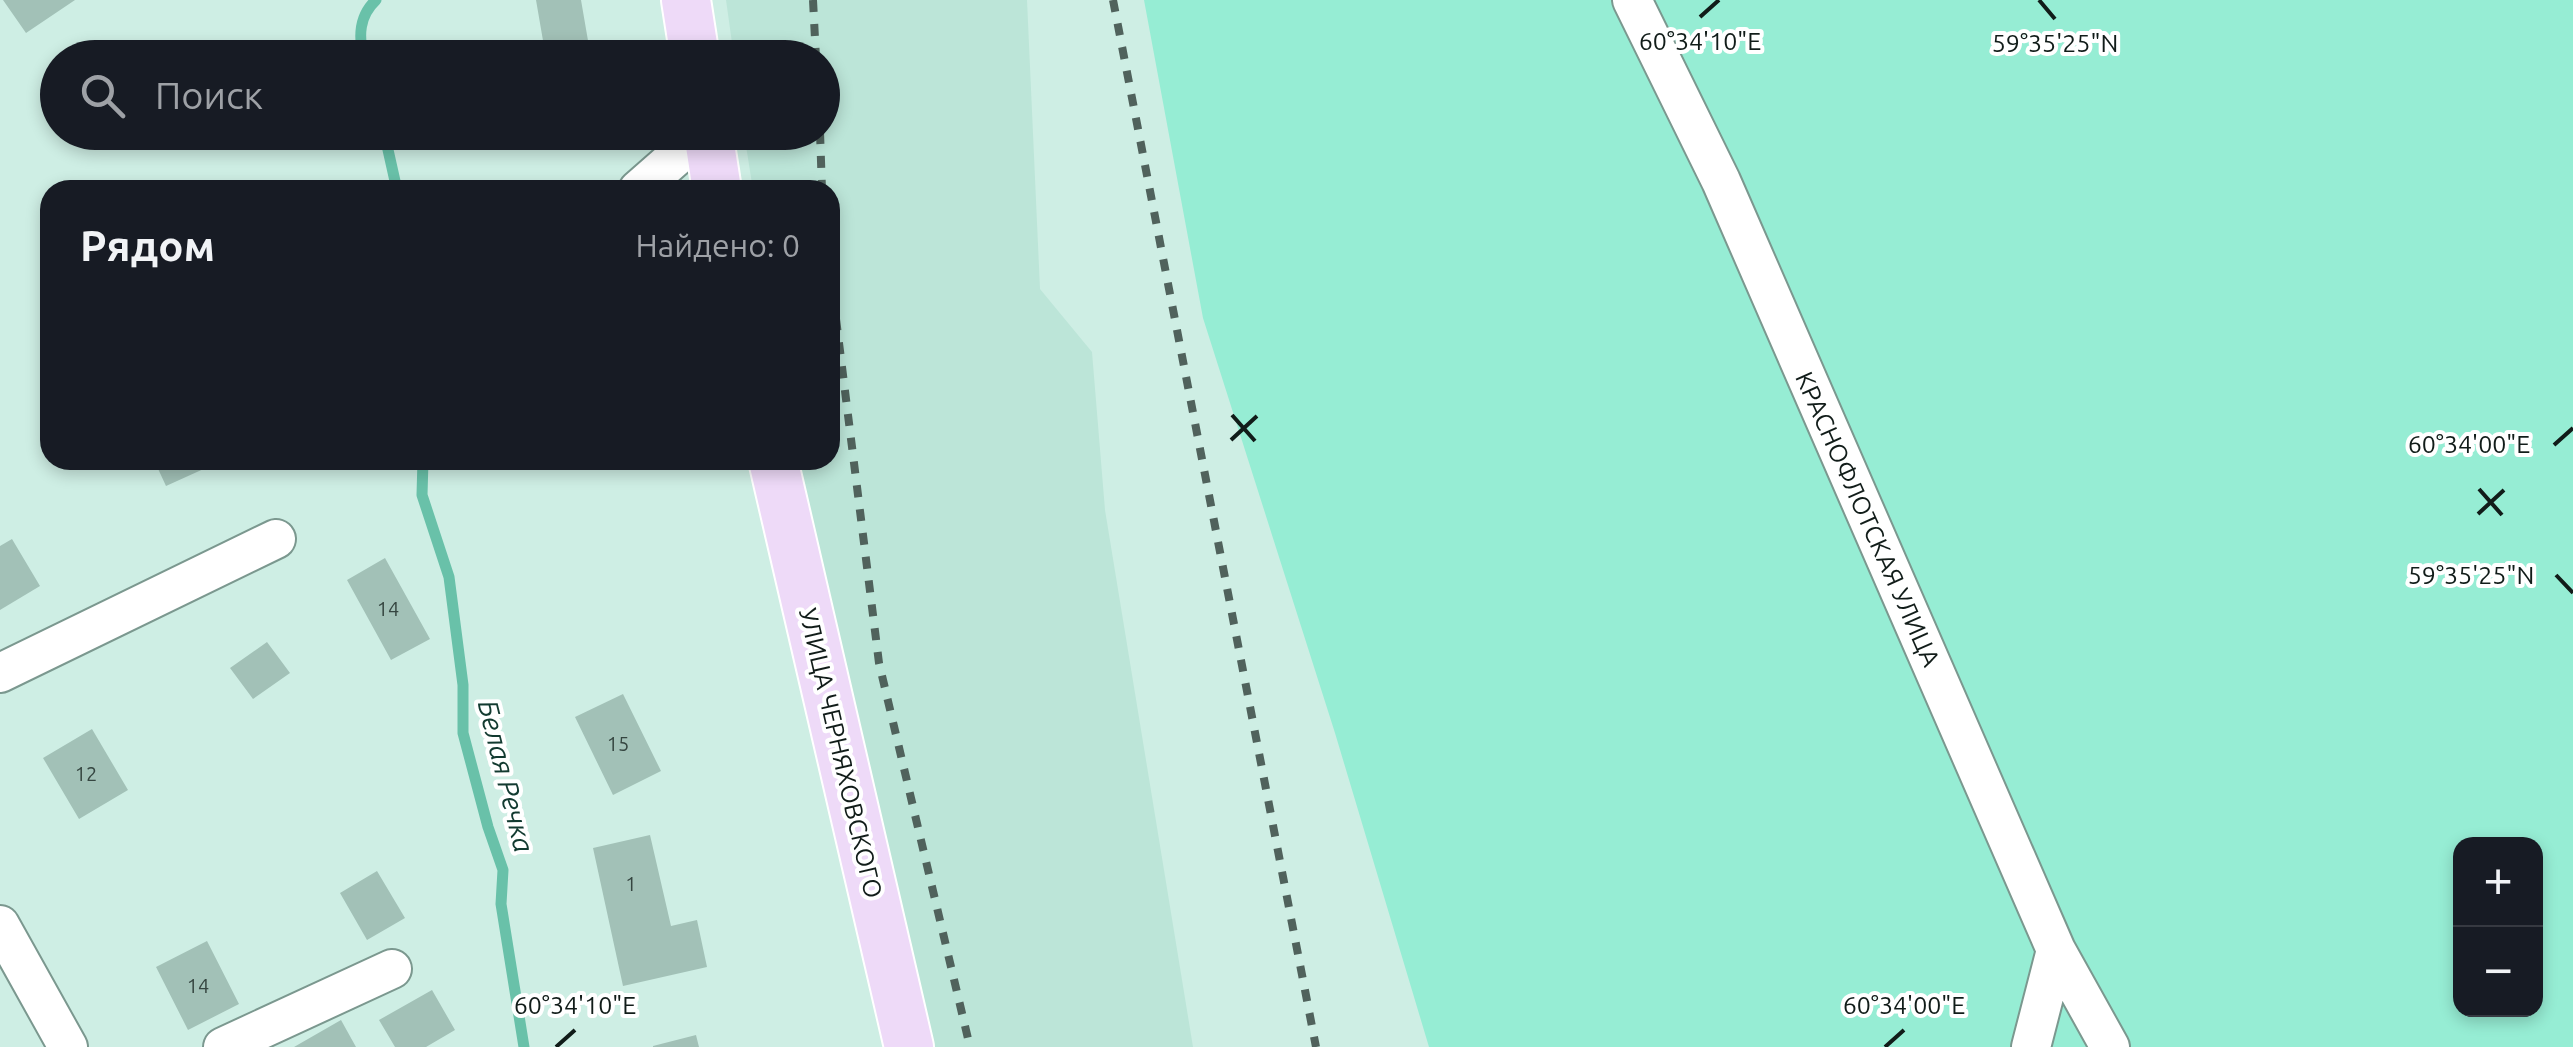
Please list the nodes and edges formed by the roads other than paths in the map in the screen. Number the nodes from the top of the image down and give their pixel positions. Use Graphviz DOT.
graph roads {
  1 [pos="686,0"];
  2 [pos="1632,0"];
  3 [pos="693,40"];
  4 [pos="685,150"];
  5 [pos="709,150"];
  6 [pos="650,180"];
  7 [pos="715,180"];
  8 [pos="775,470"];
  9 [pos="276,539"];
  10 [pos="0,673"];
  11 [pos="0,925"];
  12 [pos="2056,950"];
  13 [pos="392,969"];
  14 [pos="68,1047"];
  15 [pos="223,1047"];
  16 [pos="908,1047"];
  17 [pos="2031,1047"];
  18 [pos="2110,1047"];
  1 -- 3 [label="main road"];
  2 -- 12 [label="street, КРАСНОФЛОТСКАЯ УЛИЦА"];
  4 -- 6 [label="street"];
  5 -- 7 [label="main road"];
  8 -- 16 [label="main road, УЛИЦА ЧЕРНЯХОВСКОГО"];
  9 -- 10 [label="street"];
  11 -- 14 [label="street"];
  12 -- 17 [label="street"];
  12 -- 18 [label="street, КРАСНОФЛОТСКАЯ УЛИЦА"];
  13 -- 15 [label="street"];
}
